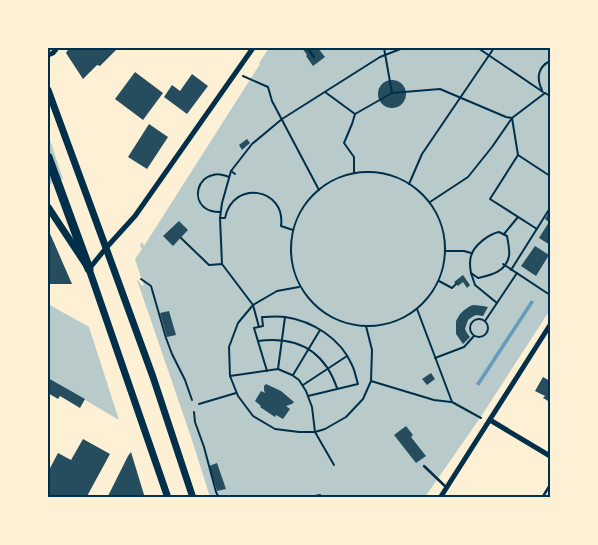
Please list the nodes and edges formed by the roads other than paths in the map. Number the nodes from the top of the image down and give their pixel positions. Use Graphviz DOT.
graph roads {
  1 [pos="57,48"];
  2 [pos="253,48"];
  3 [pos="307,48"];
  4 [pos="48,55"];
  5 [pos="314,57"];
  6 [pos="48,90"];
  7 [pos="48,156"];
  8 [pos="48,207"];
  9 [pos="106,248"];
  10 [pos="89,269"];
  11 [pos="550,325"];
  12 [pos="490,420"];
  13 [pos="550,456"];
  14 [pos="424,466"];
  15 [pos="550,485"];
  16 [pos="446,488"];
  17 [pos="168,498"];
  18 [pos="193,498"];
  19 [pos="440,498"];
  20 [pos="542,498"];
  1 -- 4 [label="street"];
  2 -- 9 [label="street"];
  3 -- 5 [label="lane"];
  6 -- 9 [label="street"];
  7 -- 10 [label="highway"];
  8 -- 10 [label="street"];
  9 -- 10 [label="street"];
  9 -- 18 [label="street"];
  10 -- 17 [label="street"];
  11 -- 12 [label="street"];
  12 -- 13 [label="street"];
  12 -- 16 [label="street"];
  14 -- 16 [label="lane"];
  15 -- 20 [label="lane"];
  16 -- 19 [label="street"];
}
